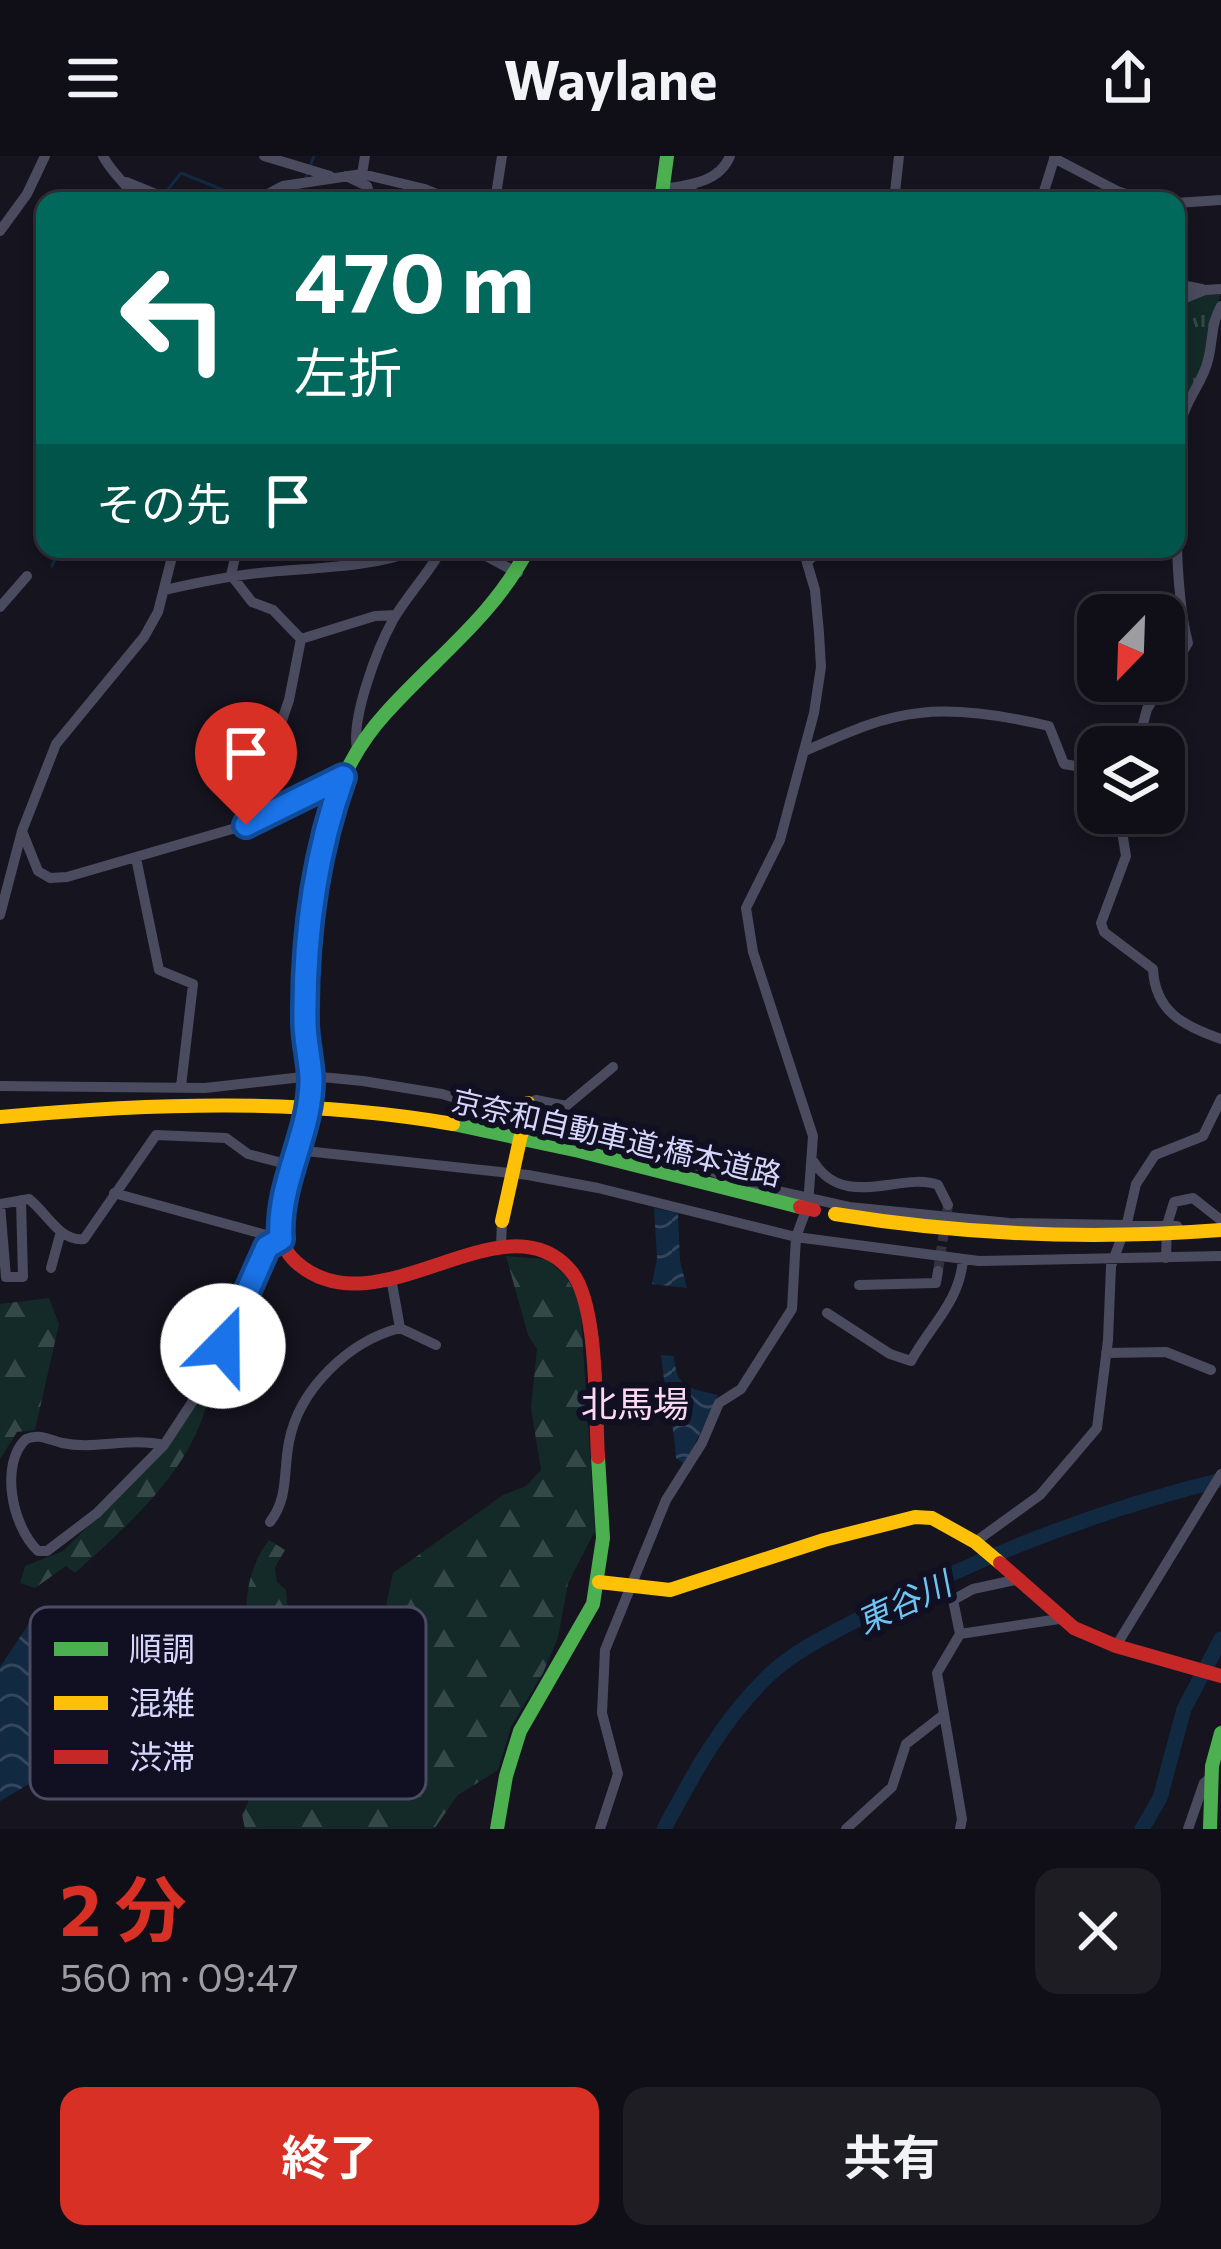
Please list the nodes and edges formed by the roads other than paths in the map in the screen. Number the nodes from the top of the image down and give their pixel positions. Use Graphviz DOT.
graph roads {
  1 [pos="45,156"];
  2 [pos="103,156"];
  3 [pos="264,156"];
  4 [pos="365,156"];
  5 [pos="502,156"];
  6 [pos="667,156"];
  7 [pos="730,156"];
  8 [pos="899,156"];
  9 [pos="1054,157"];
  10 [pos="362,174"];
  11 [pos="339,176"];
  12 [pos="123,181"];
  13 [pos="682,186"];
  14 [pos="130,192"];
  15 [pos="150,192"];
  16 [pos="272,192"];
  17 [pos="369,192"];
  18 [pos="432,192"];
  19 [pos="496,192"];
  20 [pos="662,192"];
  21 [pos="669,192"];
  22 [pos="694,192"];
  23 [pos="895,192"];
  24 [pos="1043,192"];
  25 [pos="1128,192"];
  26 [pos="1221,200"];
  27 [pos="1185,202"];
  28 [pos="0,231"];
  29 [pos="1185,286"];
  30 [pos="1221,289"];
  31 [pos="1205,290"];
  32 [pos="1185,298"];
  33 [pos="1221,306"];
  34 [pos="1185,414"];
  35 [pos="172,558"];
  36 [pos="235,558"];
  37 [pos="372,558"];
  38 [pos="391,558"];
  39 [pos="436,558"];
  40 [pos="490,558"];
  41 [pos="525,558"];
  42 [pos="807,558"];
  43 [pos="1180,558"];
  44 [pos="371,564"];
  45 [pos="518,573"];
  46 [pos="231,575"];
  47 [pos="27,576"];
  48 [pos="165,590"];
  49 [pos="0,607"];
  50 [pos="397,615"];
  51 [pos="301,639"];
  52 [pos="1143,726"];
  53 [pos="357,749"];
  54 [pos="805,751"];
  55 [pos="1077,766"];
  56 [pos="343,777"];
  57 [pos="246,825"];
  58 [pos="22,831"];
  59 [pos="1122,834"];
  60 [pos="136,858"];
  61 [pos="0,915"];
  62 [pos="1221,1039"];
  63 [pos="613,1067"];
  64 [pos="311,1078"];
  65 [pos="0,1086"];
  66 [pos="181,1086"];
  67 [pos="1221,1099"];
  68 [pos="528,1103"];
  69 [pos="0,1117"];
  70 [pos="293,1157"];
  71 [pos="812,1159"];
  72 [pos="114,1193"];
  73 [pos="20,1200"];
  74 [pos="0,1205"];
  75 [pos="808,1205"];
  76 [pos="948,1205"];
  77 [pos="1221,1220"];
  78 [pos="502,1221"];
  79 [pos="1127,1222"];
  80 [pos="1167,1225"];
  81 [pos="1199,1229"];
  82 [pos="1221,1231"];
  83 [pos="61,1234"];
  84 [pos="796,1237"];
  85 [pos="281,1239"];
  86 [pos="501,1246"];
  87 [pos="1204,1256"];
  88 [pos="1221,1256"];
  89 [pos="1166,1258"];
  90 [pos="963,1259"];
  91 [pos="1112,1261"];
  92 [pos="51,1268"];
  93 [pos="938,1271"];
  94 [pos="391,1278"];
  95 [pos="860,1285"];
  96 [pos="826,1313"];
  97 [pos="400,1328"];
  98 [pos="436,1345"];
  99 [pos="1106,1353"];
  100 [pos="1211,1370"];
  101 [pos="212,1372"];
  102 [pos="164,1445"];
  103 [pos="1221,1474"];
  104 [pos="270,1522"];
  105 [pos="978,1545"];
  106 [pos="1013,1578"];
  107 [pos="599,1582"];
  108 [pos="634,1586"];
  109 [pos="1059,1619"];
  110 [pos="960,1634"];
  111 [pos="1116,1646"];
  112 [pos="1221,1676"];
  113 [pos="942,1717"];
  114 [pos="1221,1733"];
  115 [pos="1211,1777"];
  116 [pos="497,1829"];
  117 [pos="600,1829"];
  118 [pos="846,1829"];
  119 [pos="960,1829"];
  120 [pos="1188,1829"];
  121 [pos="1210,1829"];
  1 -- 28 [label="street"];
  2 -- 12 [label="street"];
  3 -- 11 [label="street"];
  4 -- 10 [label="street"];
  5 -- 19 [label="street"];
  6 -- 20 [label="main road"];
  7 -- 13 [label="street"];
  8 -- 23 [label="street"];
  9 -- 24 [label="street"];
  9 -- 25 [label="street"];
  10 -- 11 [label="street"];
  10 -- 18 [label="street"];
  11 -- 16 [label="street"];
  11 -- 17 [label="street"];
  12 -- 14 [label="street"];
  12 -- 15 [label="street"];
  13 -- 21 [label="street"];
  13 -- 22 [label="street"];
  26 -- 27 [label="street"];
  29 -- 31 [label="street"];
  30 -- 31 [label="street"];
  31 -- 32 [label="street"];
  33 -- 34 [label="street"];
  35 -- 48 [label="street"];
  36 -- 46 [label="street"];
  37 -- 44 [label="street"];
  38 -- 44 [label="street"];
  39 -- 50 [label="street"];
  40 -- 45 [label="street"];
  41 -- 45 [label="main road"];
  42 -- 54 [label="street"];
  43 -- 52 [label="street"];
  44 -- 46 [label="street"];
  45 -- 53 [label="main road"];
  46 -- 48 [label="street"];
  46 -- 51 [label="street"];
  47 -- 49 [label="street"];
  48 -- 58 [label="street"];
  50 -- 51 [label="street"];
  50 -- 53 [label="street"];
  51 -- 57 [label="street"];
  53 -- 56 [label="main road"];
  54 -- 55 [label="street"];
  54 -- 71 [label="street"];
  56 -- 57 [label="street"];
  56 -- 64 [label="main road"];
  57 -- 60 [label="street"];
  58 -- 60 [label="street"];
  58 -- 61 [label="street"];
  59 -- 62 [label="street"];
  60 -- 66 [label="street"];
  63 -- 68 [label="street"];
  64 -- 66 [label="street"];
  64 -- 70 [label="main road, bridge"];
  64 -- 75 [label="street"];
  65 -- 66 [label="street"];
  67 -- 79 [label="street"];
  68 -- 78 [label="main road, bridge"];
  69 -- 75 [label="main road, 京奈和自動車道;橋本道路"];
  70 -- 72 [label="street"];
  70 -- 84 [label="street"];
  70 -- 85 [label="main road"];
  71 -- 75 [label="street"];
  71 -- 76 [label="street"];
  72 -- 83 [label="street"];
  72 -- 85 [label="street"];
  73 -- 74 [label="street"];
  73 -- 74 [label="street"];
  73 -- 83 [label="street"];
  75 -- 79 [label="street"];
  75 -- 82 [label="main road, 京奈和自動車道;橋本道路, bridge"];
  75 -- 84 [label="street"];
  77 -- 80 [label="street"];
  78 -- 86 [label="street"];
  79 -- 80 [label="street"];
  79 -- 91 [label="street"];
  80 -- 81 [label="street"];
  80 -- 89 [label="street"];
  81 -- 82 [label="street"];
  81 -- 87 [label="street"];
  83 -- 92 [label="street"];
  84 -- 90 [label="street"];
  84 -- 108 [label="street"];
  85 -- 94 [label="main road"];
  85 -- 101 [label="main road"];
  86 -- 94 [label="main road"];
  86 -- 107 [label="main road"];
  87 -- 88 [label="street"];
  87 -- 89 [label="street"];
  89 -- 91 [label="street"];
  90 -- 91 [label="street"];
  90 -- 96 [label="street"];
  91 -- 99 [label="street"];
  93 -- 95 [label="street"];
  94 -- 97 [label="street"];
  97 -- 98 [label="street"];
  97 -- 104 [label="street"];
  99 -- 100 [label="street"];
  99 -- 105 [label="street"];
  101 -- 102 [label="street"];
  102 -- 102 [label="street"];
  103 -- 111 [label="street"];
  105 -- 106 [label="main road"];
  105 -- 108 [label="main road"];
  106 -- 109 [label="main road"];
  106 -- 110 [label="street"];
  107 -- 108 [label="main road"];
  107 -- 116 [label="main road"];
  108 -- 117 [label="street"];
  109 -- 110 [label="street"];
  109 -- 111 [label="main road"];
  110 -- 113 [label="street"];
  111 -- 112 [label="main road"];
  113 -- 118 [label="street"];
  113 -- 119 [label="street"];
  114 -- 115 [label="main road"];
  115 -- 120 [label="street"];
  115 -- 121 [label="main road"];
}
